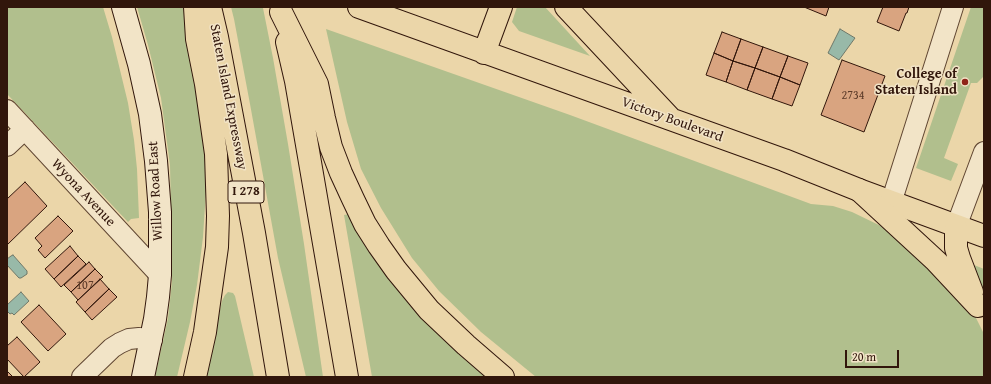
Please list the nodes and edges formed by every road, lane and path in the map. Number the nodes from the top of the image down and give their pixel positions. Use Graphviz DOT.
graph roads {
  1 [pos="123,7"];
  2 [pos="195,7"];
  3 [pos="210,7"];
  4 [pos="358,7"];
  5 [pos="501,7"];
  6 [pos="566,7"];
  7 [pos="953,7"];
  8 [pos="281,10"];
  9 [pos="484,53"];
  10 [pos="7,110"];
  11 [pos="672,120"];
  12 [pos="25,129"];
  13 [pos="7,146"];
  14 [pos="984,152"];
  15 [pos="859,190"];
  16 [pos="891,202"];
  17 [pos="956,226"];
  18 [pos="984,236"];
  19 [pos="160,275"];
  20 [pos="981,312"];
  21 [pos="152,340"];
  22 [pos="82,377"];
  23 [pos="143,377"];
  24 [pos="195,377"];
  25 [pos="278,377"];
  26 [pos="347,377"];
  27 [pos="503,377"];
  1 -- 19 [label="main road, Willow Road East"];
  2 -- 24 [label="main road"];
  3 -- 25 [label="main road, Staten Island Expressway / I 278"];
  4 -- 9 [label="main road, Victory Boulevard"];
  5 -- 9 [label="main road"];
  6 -- 11 [label="main road"];
  7 -- 16 [label="street"];
  8 -- 26 [label="main road"];
  8 -- 27 [label="main road"];
  9 -- 11 [label="main road, Victory Boulevard"];
  10 -- 12 [label="street, Wyona Avenue"];
  11 -- 15 [label="main road, Victory Boulevard"];
  12 -- 13 [label="street"];
  12 -- 19 [label="street, Wyona Avenue"];
  14 -- 17 [label="street"];
  15 -- 16 [label="main road, Victory Boulevard"];
  15 -- 20 [label="main road"];
  16 -- 17 [label="main road, Victory Boulevard"];
  17 -- 18 [label="main road, Victory Boulevard"];
  17 -- 20 [label="main road"];
  19 -- 21 [label="main road, Willow Road East"];
  21 -- 22 [label="street"];
  21 -- 23 [label="main road, Willow Road East"];
}
